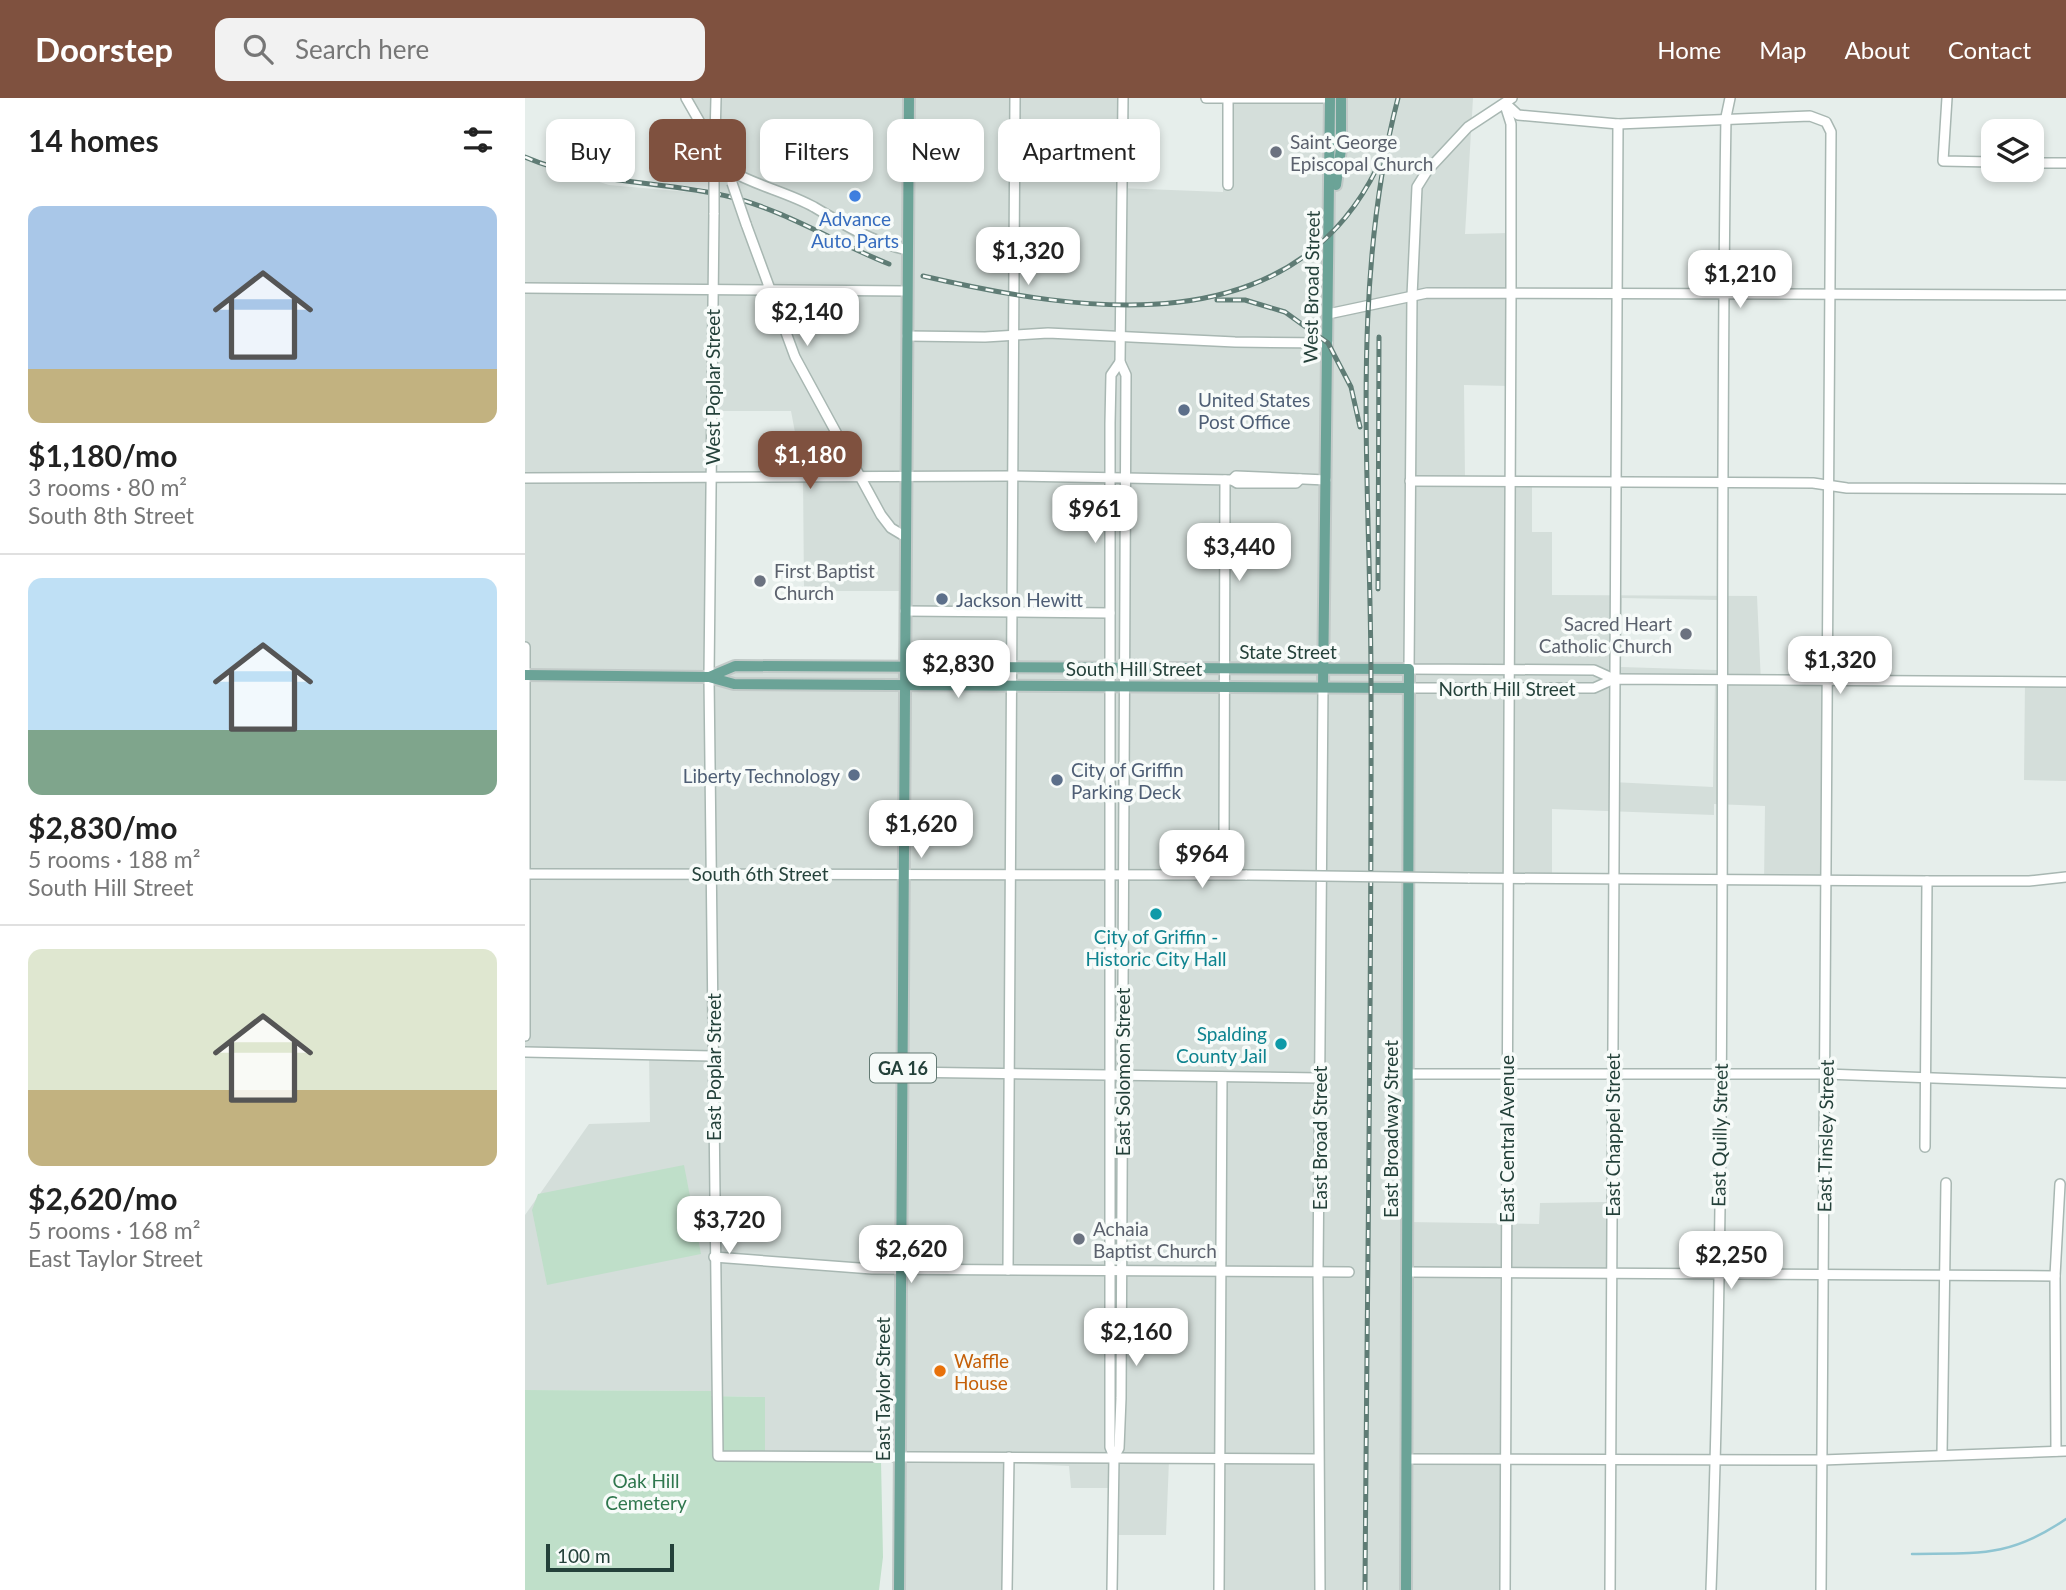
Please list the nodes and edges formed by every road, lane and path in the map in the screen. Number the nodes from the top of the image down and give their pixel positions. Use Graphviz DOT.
graph roads {
  1 [pos="686,98"];
  2 [pos="716,98"];
  3 [pos="909,98"];
  4 [pos="1015,98"];
  5 [pos="1123,98"];
  6 [pos="1206,98"];
  7 [pos="1228,98"];
  8 [pos="1330,98"];
  9 [pos="1341,98"];
  10 [pos="1730,98"];
  11 [pos="1947,98"];
  12 [pos="1508,100"];
  13 [pos="1726,117"];
  14 [pos="698,119"];
  15 [pos="716,119"];
  16 [pos="1618,124"];
  17 [pos="1981,162"];
  18 [pos="2044,163"];
  19 [pos="2066,163"];
  20 [pos="746,177"];
  21 [pos="715,182"];
  22 [pos="732,182"];
  23 [pos="1228,184"];
  24 [pos="1329,229"];
  25 [pos="907,250"];
  26 [pos="525,288"];
  27 [pos="713,289"];
  28 [pos="768,291"];
  29 [pos="907,291"];
  30 [pos="1511,295"];
  31 [pos="1616,295"];
  32 [pos="1723,295"];
  33 [pos="2066,295"];
  34 [pos="1412,296"];
  35 [pos="1832,296"];
  36 [pos="1328,314"];
  37 [pos="1013,335"];
  38 [pos="907,336"];
  39 [pos="1121,337"];
  40 [pos="1328,343"];
  41 [pos="1120,362"];
  42 [pos="712,476"];
  43 [pos="907,476"];
  44 [pos="1012,476"];
  45 [pos="860,477"];
  46 [pos="525,478"];
  47 [pos="1110,478"];
  48 [pos="1126,478"];
  49 [pos="1229,480"];
  50 [pos="1326,480"];
  51 [pos="1411,481"];
  52 [pos="1509,481"];
  53 [pos="1617,481"];
  54 [pos="1723,483"];
  55 [pos="1829,485"];
  56 [pos="2066,489"];
  57 [pos="906,537"];
  58 [pos="905,611"];
  59 [pos="1012,611"];
  60 [pos="1109,613"];
  61 [pos="525,647"];
  62 [pos="905,666"];
  63 [pos="1011,667"];
  64 [pos="1111,668"];
  65 [pos="1126,668"];
  66 [pos="1224,668"];
  67 [pos="1323,668"];
  68 [pos="1409,668"];
  69 [pos="1508,669"];
  70 [pos="525,674"];
  71 [pos="709,677"];
  72 [pos="1614,679"];
  73 [pos="1722,680"];
  74 [pos="1829,681"];
  75 [pos="2066,682"];
  76 [pos="905,683"];
  77 [pos="1011,685"];
  78 [pos="1111,686"];
  79 [pos="1126,686"];
  80 [pos="1224,686"];
  81 [pos="1323,687"];
  82 [pos="1409,688"];
  83 [pos="1508,688"];
  84 [pos="1224,852"];
  85 [pos="712,873"];
  86 [pos="526,874"];
  87 [pos="903,874"];
  88 [pos="1011,875"];
  89 [pos="1109,876"];
  90 [pos="1124,876"];
  91 [pos="2066,877"];
  92 [pos="1507,878"];
  93 [pos="1614,879"];
  94 [pos="1720,880"];
  95 [pos="1827,881"];
  96 [pos="1927,881"];
  97 [pos="525,1036"];
  98 [pos="525,1052"];
  99 [pos="712,1056"];
  100 [pos="903,1072"];
  101 [pos="1009,1072"];
  102 [pos="1108,1073"];
  103 [pos="1122,1073"];
  104 [pos="1408,1074"];
  105 [pos="1506,1074"];
  106 [pos="1720,1074"];
  107 [pos="1826,1074"];
  108 [pos="1612,1075"];
  109 [pos="1222,1077"];
  110 [pos="1926,1077"];
  111 [pos="1319,1078"];
  112 [pos="2066,1083"];
  113 [pos="1925,1147"];
  114 [pos="1947,1183"];
  115 [pos="2060,1184"];
  116 [pos="714,1257"];
  117 [pos="2061,1258"];
  118 [pos="1109,1269"];
  119 [pos="1121,1269"];
  120 [pos="899,1270"];
  121 [pos="1007,1270"];
  122 [pos="1221,1270"];
  123 [pos="1318,1272"];
  124 [pos="1349,1272"];
  125 [pos="1408,1272"];
  126 [pos="1505,1273"];
  127 [pos="1611,1275"];
  128 [pos="1823,1275"];
  129 [pos="1945,1275"];
  130 [pos="1718,1276"];
  131 [pos="2055,1276"];
  132 [pos="2056,1451"];
  133 [pos="2066,1451"];
  134 [pos="1943,1454"];
  135 [pos="899,1457"];
  136 [pos="1009,1457"];
  137 [pos="1114,1457"];
  138 [pos="1221,1458"];
  139 [pos="1318,1459"];
  140 [pos="1407,1460"];
  141 [pos="1505,1460"];
  142 [pos="1822,1460"];
  143 [pos="1716,1461"];
  144 [pos="1610,1462"];
  145 [pos="899,1590"];
  146 [pos="1007,1590"];
  147 [pos="1112,1590"];
  148 [pos="1219,1590"];
  149 [pos="1320,1590"];
  150 [pos="1406,1590"];
  151 [pos="1504,1590"];
  152 [pos="1610,1590"];
  153 [pos="1711,1590"];
  154 [pos="1821,1590"];
  1 -- 14 [label="street"];
  2 -- 15 [label="street, West Poplar Street"];
  3 -- 25 [label="main road, East Taylor Street"];
  4 -- 37 [label="street"];
  5 -- 39 [label="street"];
  6 -- 7 [label="street"];
  7 -- 8 [label="street"];
  7 -- 23 [label="street"];
  8 -- 24 [label="main road, West Broad Street"];
  9 -- 24 [label="main road"];
  10 -- 13 [label="street, East Quilly Street"];
  11 -- 17 [label="street"];
  12 -- 16 [label="street"];
  12 -- 30 [label="street, East Central Avenue"];
  12 -- 34 [label="street"];
  13 -- 16 [label="street"];
  13 -- 32 [label="street, East Quilly Street"];
  13 -- 35 [label="street, East Tinsley Street"];
  16 -- 31 [label="street, East Chappel Street"];
  18 -- 19 [label="street"];
  20 -- 25 [label="street"];
  21 -- 27 [label="street, West Poplar Street, bridge"];
  22 -- 28 [label="street, bridge"];
  24 -- 36 [label="main road, West Broad Street"];
  25 -- 29 [label="main road, East Taylor Street"];
  26 -- 27 [label="street"];
  27 -- 28 [label="street"];
  27 -- 42 [label="street, West Poplar Street"];
  28 -- 29 [label="street"];
  28 -- 45 [label="street"];
  29 -- 38 [label="main road, East Taylor Street"];
  30 -- 31 [label="street"];
  30 -- 34 [label="street"];
  30 -- 52 [label="street, East Central Avenue"];
  31 -- 32 [label="street"];
  31 -- 53 [label="street, East Chappel Street"];
  32 -- 35 [label="street"];
  32 -- 54 [label="street, East Quilly Street"];
  33 -- 35 [label="street"];
  34 -- 36 [label="street"];
  34 -- 51 [label="street"];
  35 -- 55 [label="street, East Tinsley Street"];
  36 -- 40 [label="main road, West Broad Street"];
  37 -- 38 [label="street"];
  37 -- 39 [label="street"];
  37 -- 44 [label="street"];
  38 -- 43 [label="main road, East Taylor Street"];
  39 -- 40 [label="street"];
  39 -- 41 [label="street"];
  40 -- 50 [label="main road, West Broad Street"];
  41 -- 47 [label="street, East Solomon Street"];
  41 -- 48 [label="street, East Solomon Street"];
  42 -- 45 [label="street"];
  42 -- 46 [label="street"];
  42 -- 71 [label="street, West Poplar Street"];
  43 -- 44 [label="street"];
  43 -- 45 [label="street"];
  43 -- 57 [label="main road, East Taylor Street"];
  44 -- 47 [label="street"];
  44 -- 59 [label="street"];
  45 -- 57 [label="street"];
  47 -- 48 [label="street"];
  47 -- 60 [label="street, East Solomon Street"];
  48 -- 49 [label="street"];
  48 -- 65 [label="street, East Solomon Street"];
  49 -- 50 [label="street"];
  49 -- 66 [label="street"];
  50 -- 67 [label="main road, West Broad Street"];
  51 -- 52 [label="street"];
  51 -- 68 [label="street"];
  52 -- 53 [label="street"];
  52 -- 69 [label="street, East Central Avenue"];
  53 -- 54 [label="street"];
  53 -- 72 [label="street, East Chappel Street"];
  54 -- 55 [label="street"];
  54 -- 73 [label="street, East Quilly Street"];
  55 -- 56 [label="street"];
  55 -- 74 [label="street, East Tinsley Street"];
  57 -- 58 [label="main road, East Taylor Street"];
  58 -- 59 [label="street"];
  58 -- 62 [label="main road, East Taylor Street"];
  59 -- 60 [label="street"];
  59 -- 63 [label="street"];
  60 -- 64 [label="street, East Solomon Street"];
  61 -- 70 [label="street"];
  62 -- 63 [label="main road, State Street"];
  62 -- 71 [label="main road, State Street"];
  62 -- 76 [label="main road, East Taylor Street"];
  63 -- 64 [label="main road, State Street"];
  63 -- 77 [label="street"];
  64 -- 65 [label="main road, State Street"];
  64 -- 78 [label="street, East Solomon Street"];
  65 -- 66 [label="main road, State Street"];
  65 -- 79 [label="street, East Solomon Street"];
  66 -- 67 [label="main road, State Street"];
  66 -- 80 [label="street"];
  67 -- 68 [label="main road, State Street"];
  67 -- 81 [label="main road, West Broad Street"];
  68 -- 69 [label="street, State Street"];
  68 -- 82 [label="main road, East Broadway Street"];
  69 -- 72 [label="street, State Street"];
  69 -- 83 [label="street, East Central Avenue"];
  70 -- 71 [label="main road, South Hill Street"];
  70 -- 86 [label="street"];
  71 -- 76 [label="main road, South Hill Street"];
  71 -- 85 [label="street, East Poplar Street"];
  72 -- 73 [label="street, North Hill Street"];
  72 -- 83 [label="street, North Hill Street"];
  72 -- 93 [label="street, East Chappel Street"];
  73 -- 74 [label="street, North Hill Street"];
  73 -- 94 [label="street, East Quilly Street"];
  74 -- 75 [label="street, North Hill Street"];
  74 -- 95 [label="street, East Tinsley Street"];
  76 -- 77 [label="main road, South Hill Street"];
  76 -- 87 [label="main road, East Taylor Street / GA 16"];
  77 -- 78 [label="main road, South Hill Street"];
  77 -- 88 [label="street"];
  78 -- 79 [label="main road, South Hill Street"];
  78 -- 89 [label="street, East Solomon Street"];
  79 -- 80 [label="main road, South Hill Street"];
  79 -- 90 [label="street, East Solomon Street"];
  80 -- 81 [label="main road, South Hill Street"];
  80 -- 84 [label="street"];
  81 -- 82 [label="main road, South Hill Street"];
  81 -- 111 [label="street, East Broad Street"];
  82 -- 83 [label="street, North Hill Street"];
  82 -- 104 [label="main road, East Broadway Street"];
  83 -- 92 [label="street, East Central Avenue"];
  85 -- 86 [label="street, South 6th Street"];
  85 -- 87 [label="street, South 6th Street"];
  85 -- 99 [label="street, East Poplar Street"];
  86 -- 97 [label="street"];
  87 -- 88 [label="street, South 6th Street"];
  87 -- 100 [label="main road, East Taylor Street / GA 16"];
  88 -- 89 [label="street, South 6th Street"];
  88 -- 101 [label="street"];
  89 -- 90 [label="street, South 6th Street"];
  89 -- 102 [label="street, East Solomon Street"];
  90 -- 92 [label="street, South 6th Street, bridge"];
  90 -- 103 [label="street, East Solomon Street"];
  91 -- 96 [label="street, South 6th Street"];
  92 -- 93 [label="street, South 6th Street"];
  92 -- 105 [label="street, East Central Avenue"];
  93 -- 94 [label="street, South 6th Street"];
  93 -- 108 [label="street, East Chappel Street"];
  94 -- 95 [label="street, South 6th Street"];
  94 -- 106 [label="street, East Quilly Street"];
  95 -- 96 [label="street, South 6th Street"];
  95 -- 107 [label="street, East Tinsley Street"];
  96 -- 110 [label="street"];
  98 -- 99 [label="street"];
  99 -- 116 [label="street, East Poplar Street"];
  100 -- 101 [label="street"];
  100 -- 120 [label="main road, East Taylor Street / GA 16"];
  101 -- 102 [label="street"];
  101 -- 121 [label="street"];
  102 -- 103 [label="street"];
  102 -- 118 [label="street, East Solomon Street"];
  103 -- 109 [label="street"];
  103 -- 119 [label="street, East Solomon Street"];
  104 -- 105 [label="street"];
  104 -- 125 [label="main road, East Broadway Street"];
  105 -- 108 [label="street"];
  105 -- 126 [label="street, East Central Avenue"];
  106 -- 107 [label="street"];
  106 -- 108 [label="street"];
  106 -- 130 [label="street, East Quilly Street"];
  107 -- 110 [label="street"];
  107 -- 128 [label="street, East Tinsley Street"];
  108 -- 127 [label="street, East Chappel Street"];
  109 -- 111 [label="street"];
  109 -- 122 [label="street"];
  110 -- 112 [label="street"];
  110 -- 113 [label="street"];
  111 -- 123 [label="street, East Broad Street"];
  114 -- 129 [label="street"];
  115 -- 117 [label="street"];
  116 -- 120 [label="street"];
  116 -- 135 [label="street, East Poplar Street"];
  117 -- 131 [label="street"];
  118 -- 119 [label="street"];
  118 -- 121 [label="street"];
  118 -- 137 [label="street, East Solomon Street"];
  119 -- 122 [label="street"];
  119 -- 137 [label="street, East Solomon Street"];
  120 -- 121 [label="street"];
  120 -- 135 [label="main road, East Taylor Street / GA 16"];
  122 -- 123 [label="street"];
  122 -- 138 [label="street"];
  123 -- 124 [label="street"];
  123 -- 139 [label="street, East Broad Street"];
  125 -- 126 [label="street"];
  125 -- 140 [label="main road, East Broadway Street"];
  126 -- 127 [label="street"];
  126 -- 141 [label="street, East Central Avenue"];
  127 -- 130 [label="street"];
  127 -- 144 [label="street, East Chappel Street"];
  128 -- 129 [label="street"];
  128 -- 130 [label="street"];
  128 -- 142 [label="street, East Tinsley Street"];
  129 -- 131 [label="street"];
  129 -- 134 [label="street"];
  130 -- 143 [label="street, East Quilly Street"];
  131 -- 132 [label="street"];
  132 -- 133 [label="street"];
  132 -- 134 [label="street"];
  134 -- 142 [label="street"];
  135 -- 136 [label="street"];
  135 -- 145 [label="main road, East Taylor Street / GA 16"];
  136 -- 137 [label="street"];
  136 -- 146 [label="street"];
  137 -- 138 [label="street"];
  137 -- 147 [label="street, East Solomon Street"];
  138 -- 139 [label="street"];
  138 -- 148 [label="street"];
  139 -- 149 [label="street, East Broad Street"];
  140 -- 141 [label="street"];
  140 -- 150 [label="main road, East Broadway Street"];
  141 -- 144 [label="street"];
  141 -- 151 [label="street, East Central Avenue"];
  142 -- 143 [label="street"];
  142 -- 154 [label="street, East Tinsley Street"];
  143 -- 144 [label="street"];
  143 -- 153 [label="street, East Quilly Street"];
  144 -- 152 [label="street, East Chappel Street"];
}
